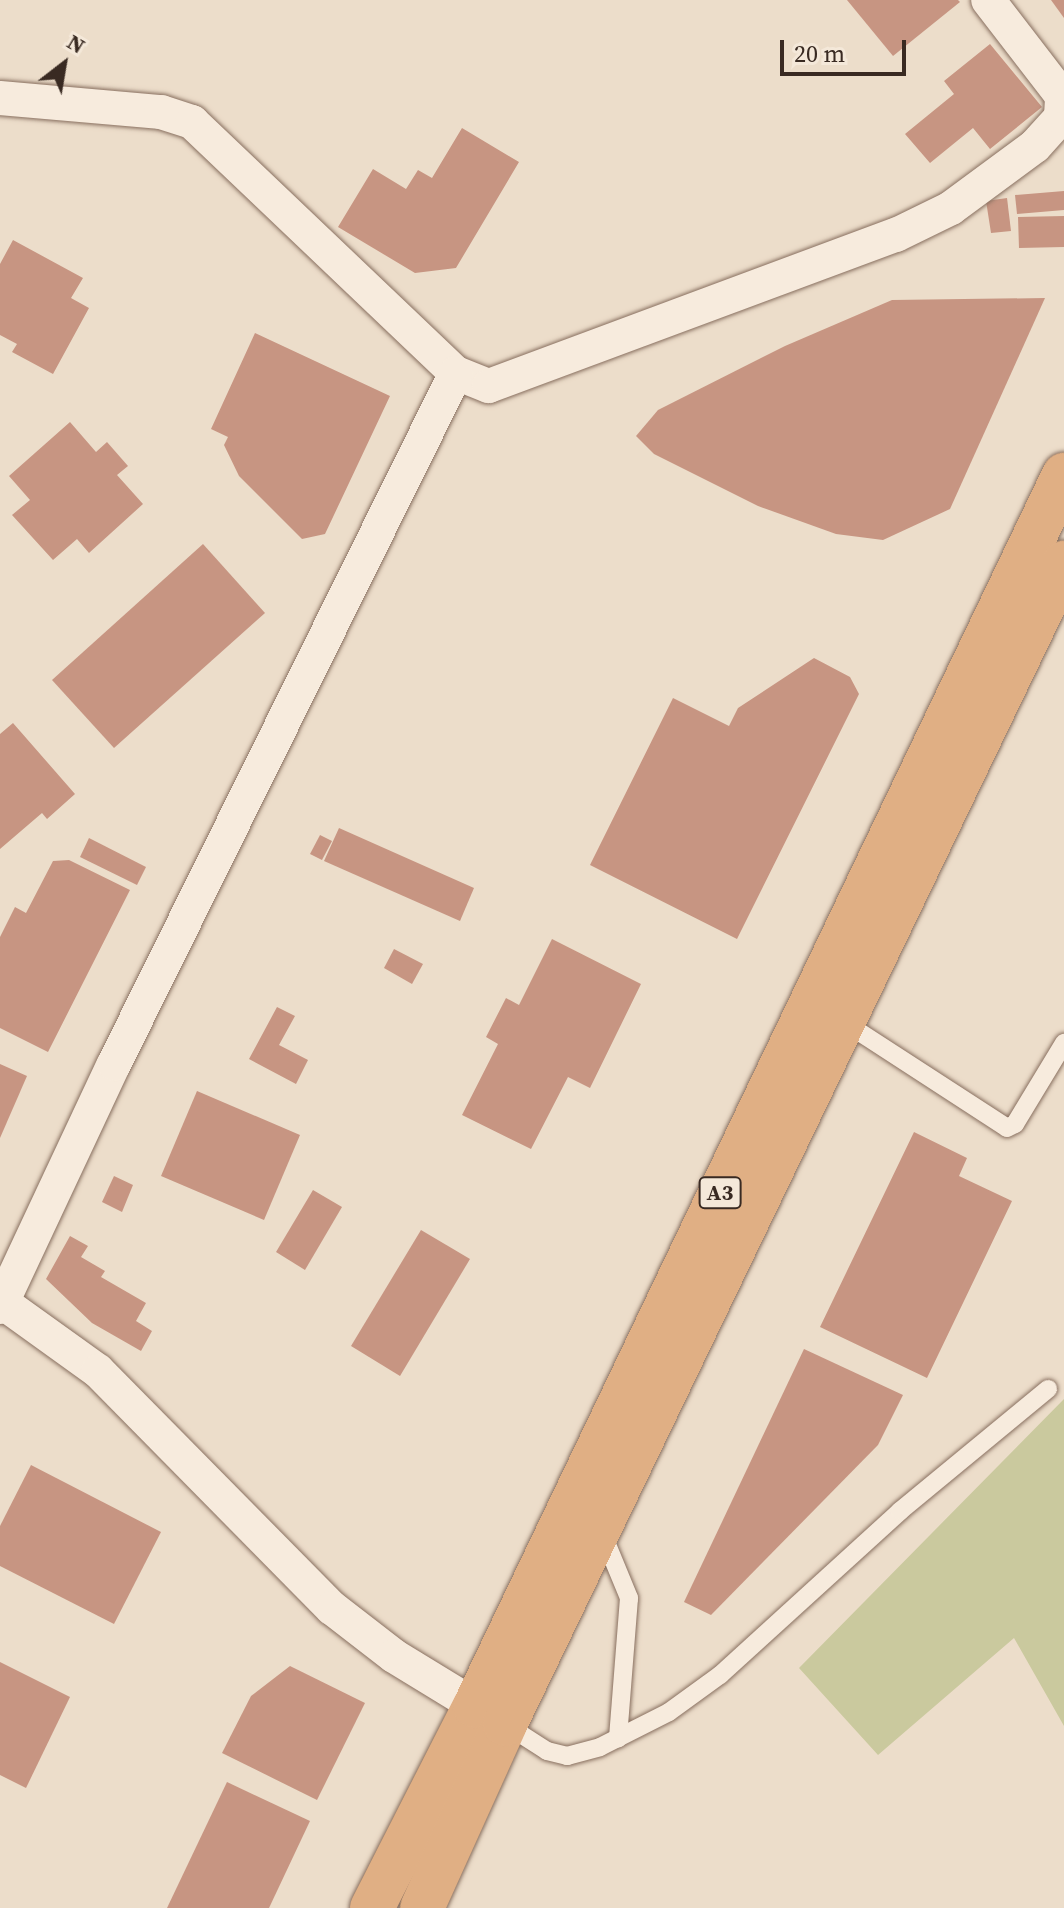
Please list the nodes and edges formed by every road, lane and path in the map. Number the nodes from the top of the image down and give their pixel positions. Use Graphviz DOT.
graph roads {
  1 [pos="988,0"];
  2 [pos="0,98"];
  3 [pos="456,373"];
  4 [pos="1064,475"];
  5 [pos="1064,563"];
  6 [pos="844,1022"];
  7 [pos="1064,1045"];
  8 [pos="1,1304"];
  9 [pos="1048,1389"];
  10 [pos="600,1527"];
  11 [pos="490,1715"];
  12 [pos="618,1739"];
  13 [pos="372,1908"];
  14 [pos="422,1908"];
  1 -- 3 [label="street"];
  2 -- 3 [label="street"];
  3 -- 8 [label="street"];
  4 -- 11 [label="highway, A3"];
  5 -- 6 [label="highway, A3"];
  6 -- 7 [label="lane"];
  6 -- 10 [label="highway, A3"];
  8 -- 11 [label="street"];
  9 -- 12 [label="lane"];
  10 -- 11 [label="highway, A3"];
  10 -- 12 [label="lane"];
  11 -- 12 [label="lane"];
  11 -- 13 [label="highway, A3"];
  11 -- 14 [label="highway, A3"];
}
